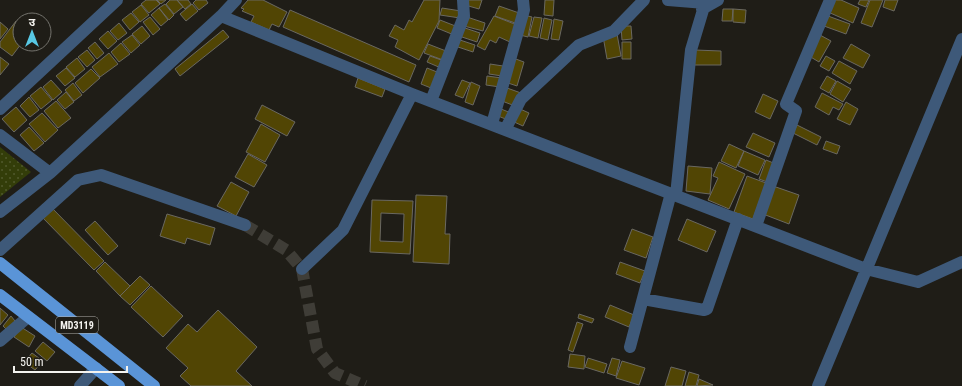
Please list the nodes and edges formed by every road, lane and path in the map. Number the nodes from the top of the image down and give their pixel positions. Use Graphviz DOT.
graph roads {
  1 [pos="117,0"];
  2 [pos="236,0"];
  3 [pos="463,0"];
  4 [pos="523,0"];
  5 [pos="644,0"];
  6 [pos="668,0"];
  7 [pos="718,0"];
  8 [pos="830,0"];
  9 [pos="704,4"];
  10 [pos="220,16"];
  11 [pos="962,39"];
  12 [pos="412,94"];
  13 [pos="431,101"];
  14 [pos="0,109"];
  15 [pos="492,124"];
  16 [pos="505,130"];
  17 [pos="0,135"];
  18 [pos="50,173"];
  19 [pos="674,194"];
  20 [pos="0,212"];
  21 [pos="738,219"];
  22 [pos="245,225"];
  23 [pos="756,226"];
  24 [pos="0,250"];
  25 [pos="962,262"];
  26 [pos="0,264"];
  27 [pos="302,269"];
  28 [pos="866,269"];
  29 [pos="0,295"];
  30 [pos="643,300"];
  31 [pos="28,317"];
  32 [pos="0,341"];
  33 [pos="630,347"];
  34 [pos="96,368"];
  35 [pos="80,386"];
  36 [pos="119,386"];
  37 [pos="154,386"];
  38 [pos="818,386"];
  1 -- 14 [label="street"];
  2 -- 10 [label="street"];
  3 -- 13 [label="street"];
  4 -- 15 [label="street"];
  5 -- 16 [label="street"];
  6 -- 9 [label="street"];
  7 -- 9 [label="street"];
  8 -- 23 [label="street"];
  9 -- 19 [label="street"];
  10 -- 12 [label="street"];
  10 -- 18 [label="street"];
  11 -- 28 [label="street"];
  12 -- 13 [label="street"];
  12 -- 27 [label="street"];
  13 -- 15 [label="street"];
  15 -- 16 [label="street"];
  16 -- 19 [label="street"];
  17 -- 18 [label="street"];
  18 -- 20 [label="street"];
  19 -- 21 [label="street"];
  19 -- 30 [label="street"];
  21 -- 23 [label="street"];
  21 -- 30 [label="street"];
  22 -- 24 [label="street"];
  23 -- 28 [label="street"];
  25 -- 28 [label="street"];
  26 -- 37 [label="main road, MD3119"];
  28 -- 38 [label="street"];
  29 -- 31 [label="main road, MD3119"];
  30 -- 33 [label="street"];
  31 -- 32 [label="street"];
  31 -- 34 [label="main road, MD3119"];
  34 -- 35 [label="street"];
  34 -- 36 [label="main road, MD3119"];
}
